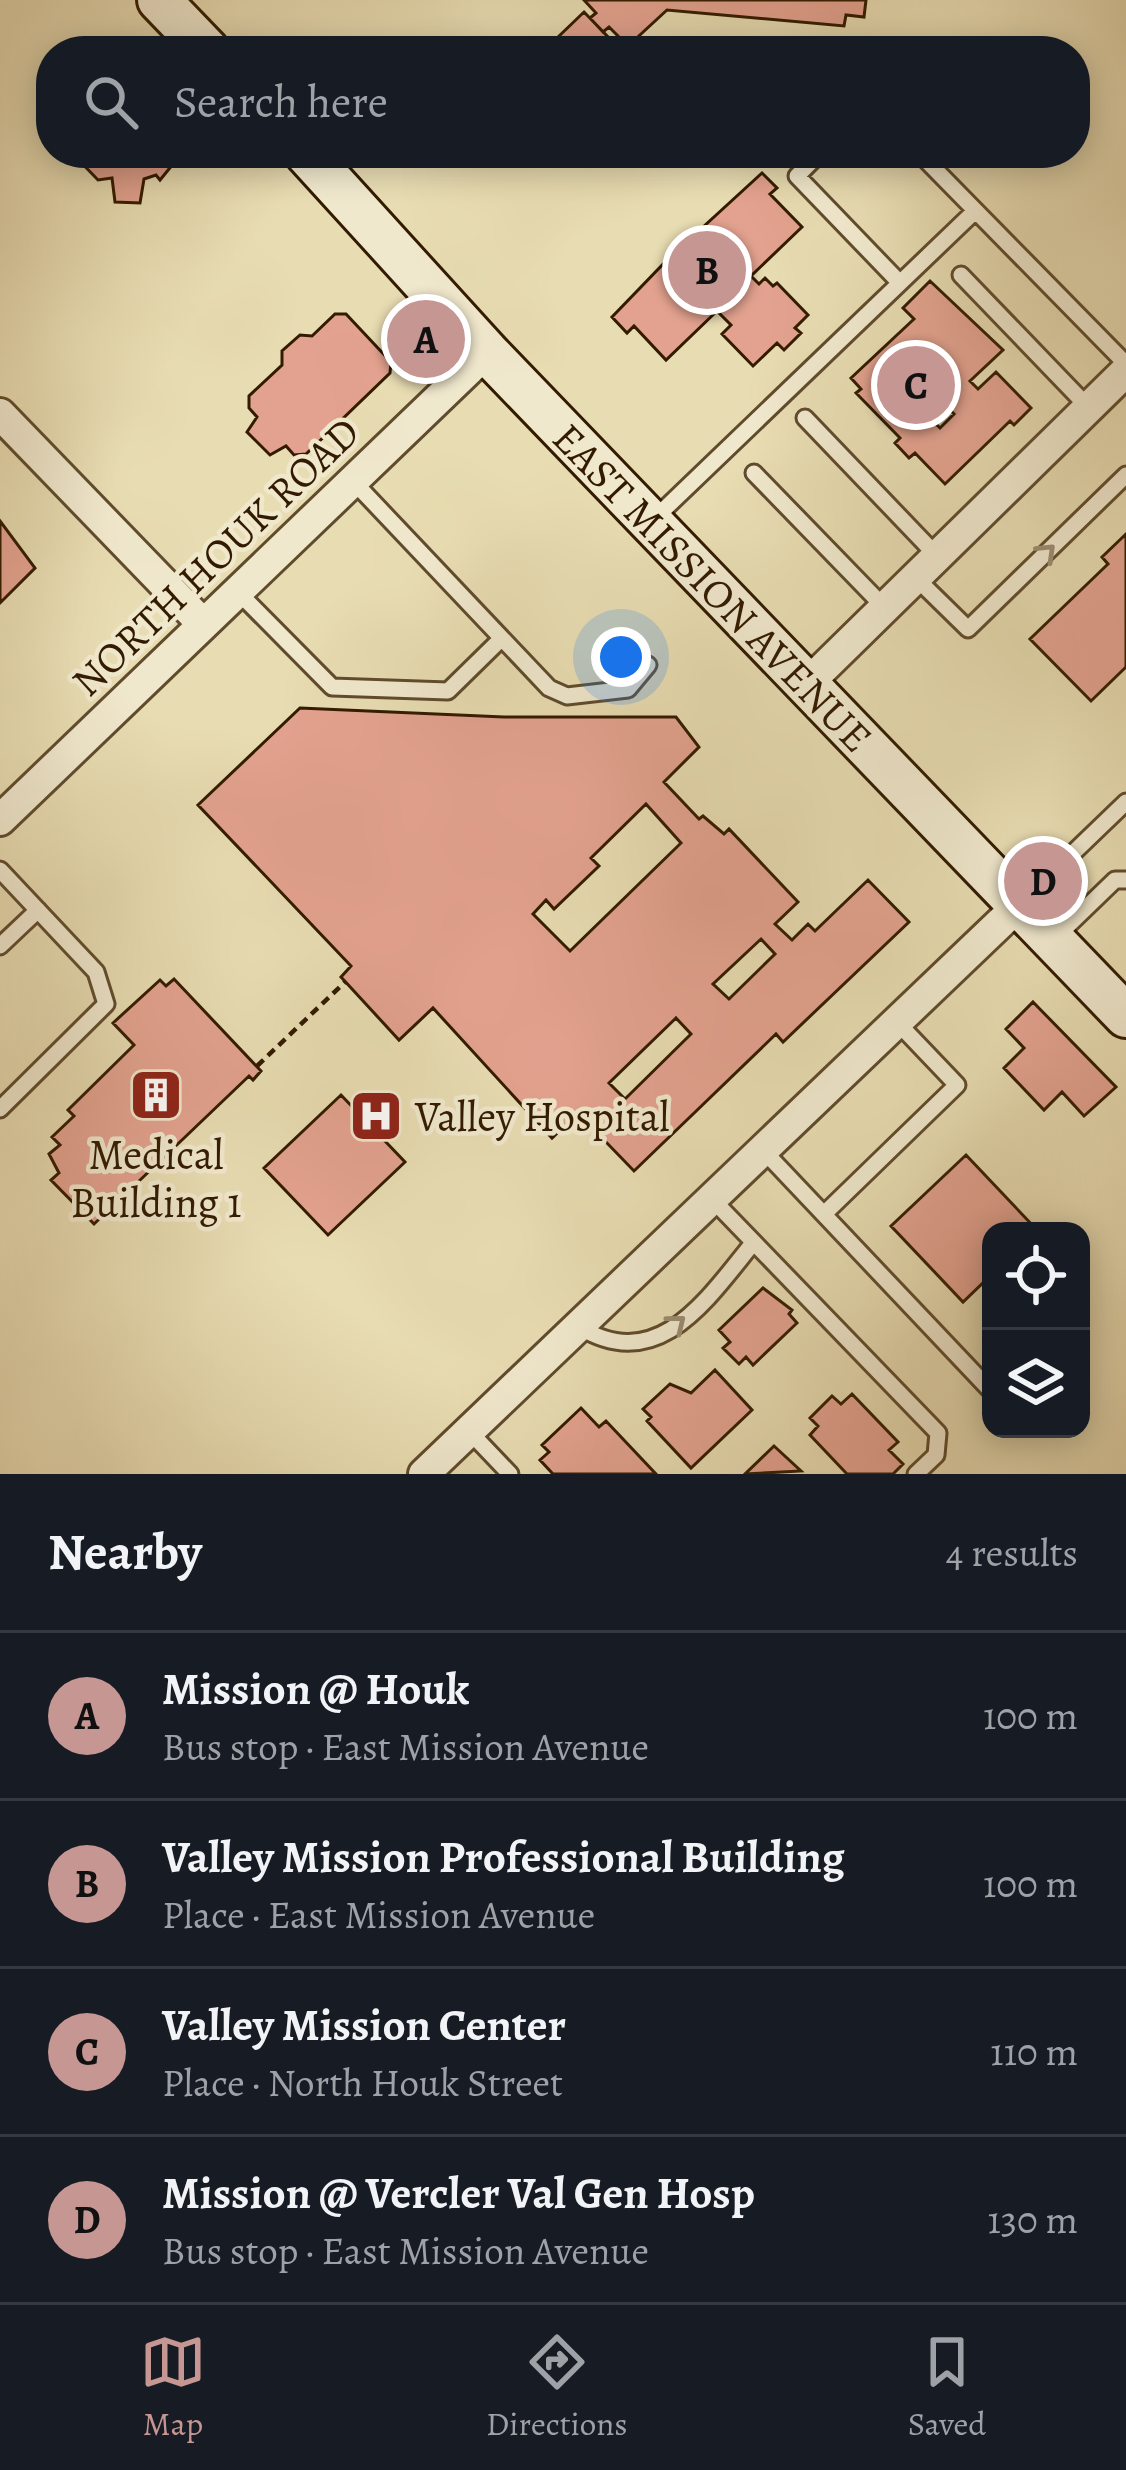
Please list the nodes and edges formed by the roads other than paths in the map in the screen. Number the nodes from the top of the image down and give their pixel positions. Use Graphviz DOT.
graph roads {
  1 [pos="159,0"];
  2 [pos="194,36"];
  3 [pos="320,168"];
  4 [pos="805,168"];
  5 [pos="933,168"];
  6 [pos="975,211"];
  7 [pos="962,274"];
  8 [pos="900,284"];
  9 [pos="487,352"];
  10 [pos="1126,367"];
  11 [pos="1089,408"];
  12 [pos="0,414"];
  13 [pos="805,418"];
  14 [pos="754,473"];
  15 [pos="1126,475"];
  16 [pos="353,481"];
  17 [pos="650,522"];
  18 [pos="927,567"];
  19 [pos="237,591"];
  20 [pos="885,608"];
  21 [pos="202,624"];
  22 [pos="501,639"];
  23 [pos="648,665"];
  24 [pos="806,686"];
  25 [pos="1126,802"];
  26 [pos="0,820"];
  27 [pos="0,869"];
  28 [pos="1126,880"];
  29 [pos="1019,905"];
  30 [pos="38,910"];
  31 [pos="1052,940"];
  32 [pos="0,946"];
  33 [pos="1126,1016"];
  34 [pos="896,1021"];
  35 [pos="0,1109"];
  36 [pos="761,1148"];
  37 [pos="710,1197"];
  38 [pos="824,1214"];
  39 [pos="753,1243"];
  40 [pos="578,1326"];
  41 [pos="982,1381"];
  42 [pos="469,1431"];
  43 [pos="436,1470"];
  44 [pos="510,1474"];
  45 [pos="916,1474"];
  1 -- 2 [label="street"];
  3 -- 9 [label="street, EAST MISSION AVENUE"];
  4 -- 8 [label="lane"];
  5 -- 6 [label="lane"];
  6 -- 8 [label="lane"];
  6 -- 10 [label="lane"];
  7 -- 11 [label="lane"];
  8 -- 17 [label="lane"];
  9 -- 16 [label="street, NORTH HOUK ROAD"];
  9 -- 17 [label="street, EAST MISSION AVENUE"];
  10 -- 11 [label="street"];
  11 -- 18 [label="street"];
  12 -- 21 [label="street"];
  13 -- 18 [label="lane"];
  14 -- 20 [label="lane"];
  18 -- 15 [label="lane, one-way"];
  16 -- 19 [label="street, NORTH HOUK ROAD"];
  16 -- 22 [label="lane"];
  17 -- 24 [label="street, EAST MISSION AVENUE"];
  18 -- 20 [label="street"];
  19 -- 21 [label="street, NORTH HOUK ROAD"];
  19 -- 22 [label="lane"];
  20 -- 24 [label="street"];
  21 -- 26 [label="street, NORTH HOUK ROAD"];
  22 -- 23 [label="lane"];
  24 -- 29 [label="street, EAST MISSION AVENUE"];
  25 -- 29 [label="lane"];
  27 -- 30 [label="lane"];
  28 -- 31 [label="lane"];
  29 -- 31 [label="street, EAST MISSION AVENUE"];
  29 -- 34 [label="street"];
  30 -- 32 [label="lane"];
  30 -- 35 [label="lane"];
  31 -- 33 [label="street, EAST MISSION AVENUE"];
  34 -- 36 [label="street"];
  34 -- 38 [label="lane"];
  36 -- 37 [label="street"];
  36 -- 38 [label="lane"];
  37 -- 39 [label="lane"];
  37 -- 40 [label="street"];
  38 -- 41 [label="lane"];
  40 -- 39 [label="lane, one-way"];
  39 -- 45 [label="lane"];
  40 -- 42 [label="street"];
  42 -- 43 [label="street"];
  42 -- 44 [label="lane"];
}
